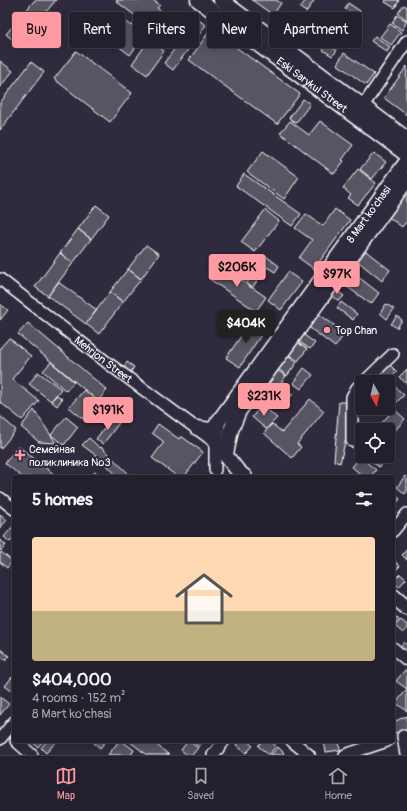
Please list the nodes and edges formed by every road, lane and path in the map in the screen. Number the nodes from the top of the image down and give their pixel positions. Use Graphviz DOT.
graph roads {
  1 [pos="198,0"];
  2 [pos="224,5"];
  3 [pos="407,40"];
  4 [pos="363,106"];
  5 [pos="407,139"];
  6 [pos="407,155"];
  7 [pos="407,161"];
  8 [pos="407,180"];
  9 [pos="0,278"];
  10 [pos="393,354"];
  11 [pos="371,375"];
  12 [pos="355,392"];
  13 [pos="218,422"];
  14 [pos="197,428"];
  15 [pos="352,441"];
  16 [pos="215,442"];
  17 [pos="226,454"];
  18 [pos="212,474"];
  19 [pos="242,474"];
  20 [pos="253,475"];
  21 [pos="0,498"];
  22 [pos="12,507"];
  23 [pos="407,514"];
  24 [pos="395,529"];
  25 [pos="395,598"];
  26 [pos="395,606"];
  27 [pos="407,608"];
  28 [pos="407,616"];
  29 [pos="395,650"];
  30 [pos="407,660"];
  31 [pos="12,724"];
  32 [pos="2,733"];
  33 [pos="401,736"];
  34 [pos="12,738"];
  35 [pos="18,743"];
  36 [pos="222,743"];
  37 [pos="294,743"];
  38 [pos="381,743"];
  39 [pos="32,755"];
  40 [pos="213,755"];
  41 [pos="308,755"];
  42 [pos="345,755"];
  43 [pos="406,755"];
  1 -- 2 [label="main road, Eski Sarykul Street"];
  2 -- 4 [label="main road, Eski Sarykul Street"];
  2 -- 6 [label="main road, Eski Sarykul Street"];
  3 -- 4 [label="street"];
  4 -- 5 [label="main road, Eski Sarykul Street"];
  7 -- 13 [label="main road, 8 Mart ko'chasi"];
  8 -- 17 [label="main road, 8 Mart ko'chasi"];
  9 -- 14 [label="street, Mehrjon Street"];
  10 -- 11 [label="street"];
  12 -- 15 [label="street"];
  13 -- 14 [label="main road"];
  13 -- 16 [label="main road, 8 Mart ko'chasi"];
  14 -- 16 [label="street, Mehrjon Street"];
  16 -- 17 [label="main road, Mehrjon Street"];
  16 -- 18 [label="street, 8 Mart ko'chasi"];
  17 -- 18 [label="street, 8 Mart ko'chasi"];
  17 -- 19 [label="main road, Mehrjon Street"];
  17 -- 20 [label="main road, Mehrjon Street"];
  18 -- 19 [label="street"];
  21 -- 22 [label="street"];
  23 -- 24 [label="street"];
  25 -- 27 [label="main road"];
  26 -- 28 [label="main road"];
  29 -- 30 [label="street"];
  31 -- 32 [label="street"];
  32 -- 34 [label="street"];
  33 -- 43 [label="street"];
  35 -- 39 [label="street"];
  36 -- 40 [label="street"];
  37 -- 41 [label="street"];
  38 -- 42 [label="street"];
}
